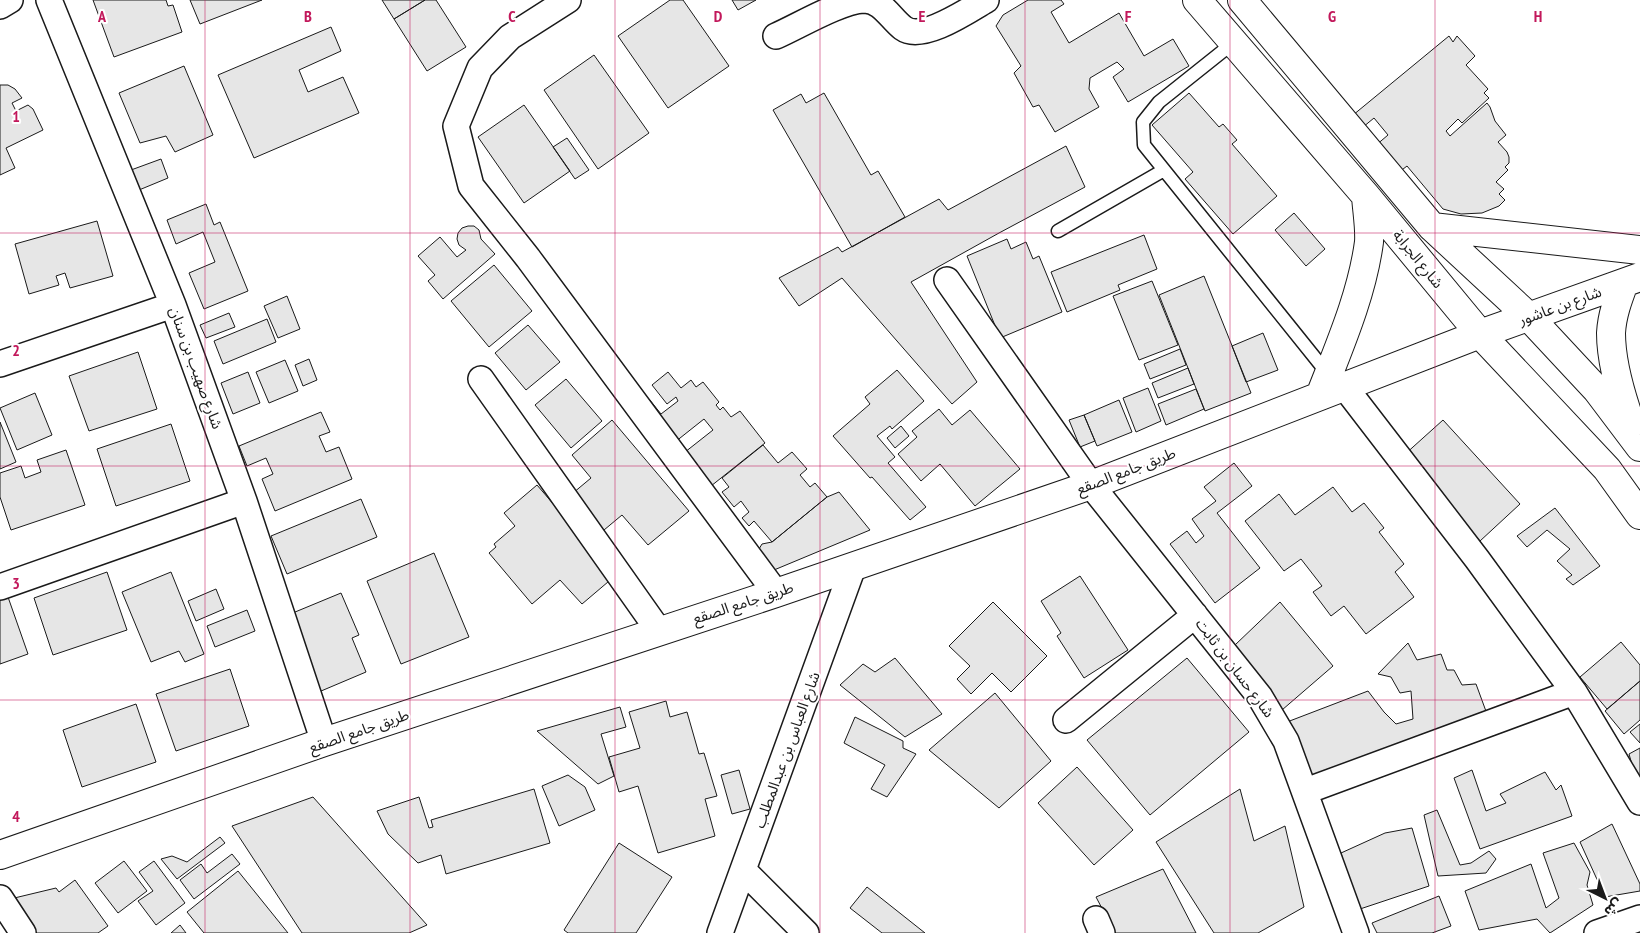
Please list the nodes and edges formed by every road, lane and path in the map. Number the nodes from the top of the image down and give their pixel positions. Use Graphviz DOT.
graph roads {
  1 [pos="10,0"];
  2 [pos="49,0"];
  3 [pos="568,0"];
  4 [pos="986,0"];
  5 [pos="1198,0"];
  6 [pos="1242,0"];
  7 [pos="875,1"];
  8 [pos="0,6"];
  9 [pos="776,36"];
  10 [pos="1233,43"];
  11 [pos="1164,170"];
  12 [pos="1366,196"];
  13 [pos="1432,227"];
  14 [pos="1058,230"];
  15 [pos="1640,250"];
  16 [pos="947,280"];
  17 [pos="1632,280"];
  18 [pos="174,305"];
  19 [pos="1529,317"];
  20 [pos="1480,334"];
  21 [pos="0,364"];
  22 [pos="481,379"];
  23 [pos="1331,385"];
  24 [pos="1639,446"];
  25 [pos="1091,484"];
  26 [pos="244,501"];
  27 [pos="1640,515"];
  28 [pos="853,567"];
  29 [pos="0,587"];
  30 [pos="776,593"];
  31 [pos="1195,615"];
  32 [pos="659,631"];
  33 [pos="1574,692"];
  34 [pos="1066,720"];
  35 [pos="324,742"];
  36 [pos="1306,791"];
  37 [pos="1640,802"];
  38 [pos="0,855"];
  39 [pos="744,871"];
  40 [pos="0,898"];
  41 [pos="1640,918"];
  42 [pos="23,933"];
  43 [pos="720,933"];
  44 [pos="806,933"];
  45 [pos="1356,933"];
  46 [pos="1597,933"];
  1 -- 8 [label="street"];
  2 -- 18 [label="street, شارع صهيب بن سنان"];
  3 -- 30 [label="street"];
  4 -- 7 [label="street"];
  5 -- 10 [label="main road, شارع الجرابة"];
  6 -- 13 [label="main road, شارع الجرابة"];
  7 -- 9 [label="street"];
  10 -- 11 [label="lane"];
  10 -- 12 [label="main road, شارع الجرابة"];
  11 -- 14 [label="lane"];
  11 -- 23 [label="lane"];
  12 -- 20 [label="main road, شارع الجرابة"];
  12 -- 23 [label="main road"];
  13 -- 15 [label="main road"];
  13 -- 19 [label="main road, شارع الجرابة"];
  16 -- 25 [label="street, شارع حسان بن ثابت"];
  17 -- 19 [label="main road, شارع بن عاشور"];
  17 -- 24 [label="main road"];
  18 -- 21 [label="street"];
  18 -- 26 [label="street, شارع صهيب بن سنان"];
  19 -- 20 [label="main road, شارع بن عاشور"];
  19 -- 24 [label="main road, شارع الجرابة"];
  20 -- 23 [label="main road, طريق جامع الصقع"];
  20 -- 27 [label="main road, شارع الجرابة"];
  22 -- 32 [label="street"];
  23 -- 25 [label="main road, طريق جامع الصقع"];
  23 -- 33 [label="street"];
  25 -- 28 [label="main road, طريق جامع الصقع"];
  25 -- 31 [label="street, شارع حسان بن ثابت"];
  26 -- 29 [label="street"];
  26 -- 35 [label="street, شارع صهيب بن سنان"];
  28 -- 30 [label="main road, طريق جامع الصقع"];
  28 -- 39 [label="street, شارع العباس بن عبدالمطلب"];
  30 -- 32 [label="main road, طريق جامع الصقع"];
  31 -- 34 [label="street"];
  31 -- 36 [label="street, شارع حسان بن ثابت"];
  32 -- 35 [label="main road, طريق جامع الصقع"];
  33 -- 36 [label="street"];
  33 -- 37 [label="street"];
  35 -- 38 [label="main road, طريق جامع الصقع"];
  36 -- 45 [label="street, شارع حسان بن ثابت"];
  39 -- 43 [label="street, شارع العباس بن عبدالمطلب"];
  39 -- 44 [label="street"];
  40 -- 42 [label="street"];
  41 -- 46 [label="street"];
}
